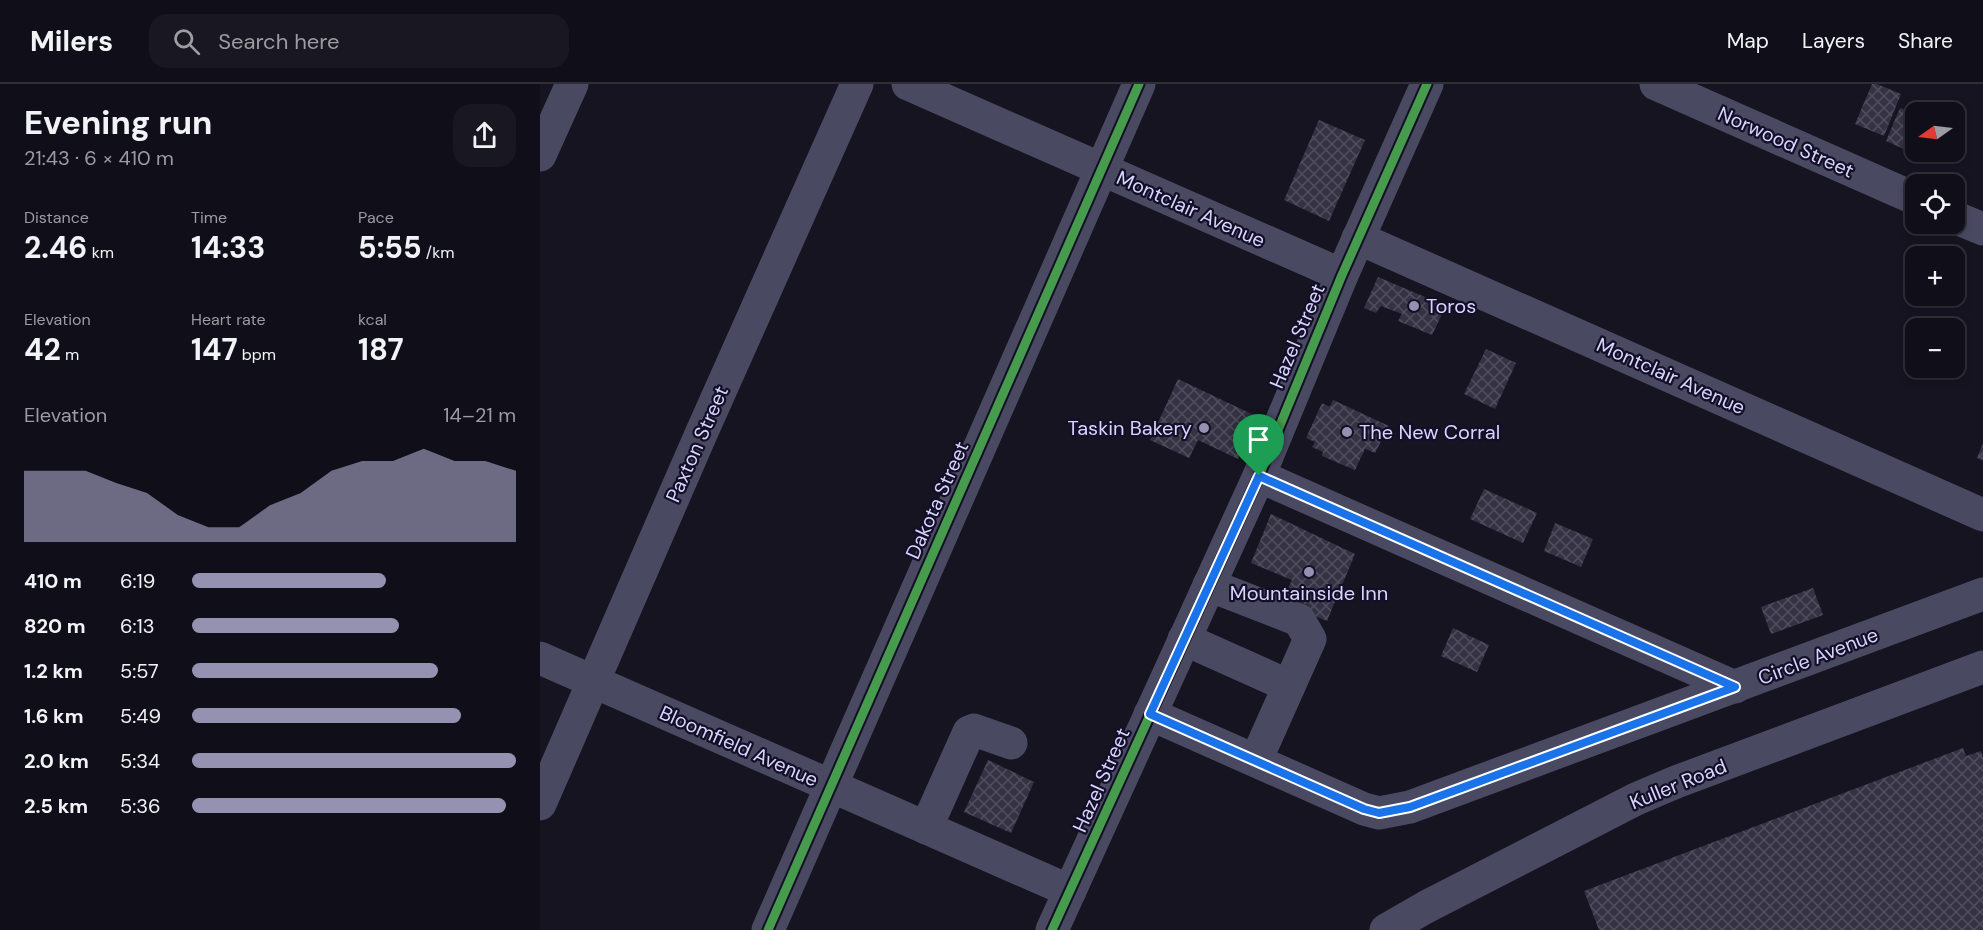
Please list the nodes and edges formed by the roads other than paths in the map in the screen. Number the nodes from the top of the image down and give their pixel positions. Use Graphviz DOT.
graph roads {
  1 [pos="572,84"];
  2 [pos="857,84"];
  3 [pos="908,84"];
  4 [pos="1139,84"];
  5 [pos="1427,84"];
  6 [pos="1656,84"];
  7 [pos="540,156"];
  8 [pos="1101,170"];
  9 [pos="1905,195"];
  10 [pos="1965,222"];
  11 [pos="1983,230"];
  12 [pos="1358,238"];
  13 [pos="1342,275"];
  14 [pos="1259,476"];
  15 [pos="1983,515"];
  16 [pos="1209,585"];
  17 [pos="1983,594"];
  18 [pos="1184,639"];
  19 [pos="540,658"];
  20 [pos="1983,667"];
  21 [pos="593,682"];
  22 [pos="1289,686"];
  23 [pos="1735,687"];
  24 [pos="1150,714"];
  25 [pos="1011,743"];
  26 [pos="1256,760"];
  27 [pos="831,786"];
  28 [pos="540,804"];
  29 [pos="926,828"];
  30 [pos="1070,891"];
  31 [pos="1433,917"];
  32 [pos="768,930"];
  33 [pos="1052,930"];
  34 [pos="1386,930"];
  1 -- 7 [label="street"];
  2 -- 21 [label="street, Paxton Street"];
  3 -- 8 [label="street, Montclair Avenue"];
  4 -- 8 [label="street, Dakota Street"];
  5 -- 12 [label="street, Hazel Street"];
  6 -- 9 [label="street, Norwood Street"];
  8 -- 13 [label="street, Montclair Avenue"];
  8 -- 27 [label="street, Dakota Street"];
  10 -- 11 [label="street"];
  12 -- 13 [label="street, Hazel Street"];
  12 -- 15 [label="street, Montclair Avenue"];
  13 -- 14 [label="street, Hazel Street"];
  14 -- 16 [label="street, Hazel Street"];
  14 -- 23 [label="street"];
  16 -- 18 [label="street, Hazel Street"];
  16 -- 22 [label="street"];
  17 -- 23 [label="street, Circle Avenue"];
  18 -- 22 [label="street"];
  18 -- 24 [label="street, Hazel Street"];
  19 -- 21 [label="street, Bloomfield Avenue"];
  20 -- 31 [label="street, Kuller Road"];
  21 -- 27 [label="street, Bloomfield Avenue"];
  21 -- 28 [label="street, Paxton Street"];
  22 -- 26 [label="street"];
  23 -- 26 [label="street, Circle Avenue"];
  24 -- 26 [label="street, Circle Avenue"];
  24 -- 30 [label="street, Hazel Street"];
  25 -- 29 [label="street"];
  27 -- 29 [label="street, Bloomfield Avenue"];
  27 -- 32 [label="street, Dakota Street"];
  29 -- 30 [label="street, Bloomfield Avenue"];
  30 -- 33 [label="street, Hazel Street"];
  31 -- 34 [label="street, Kuller Road"];
}
